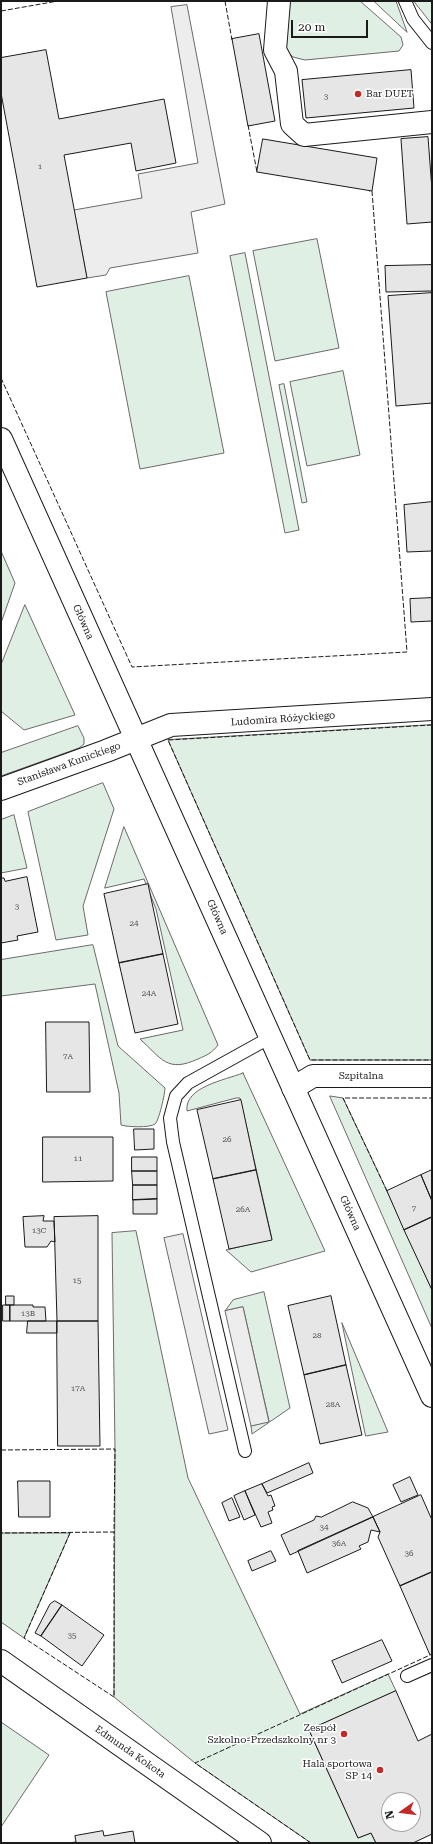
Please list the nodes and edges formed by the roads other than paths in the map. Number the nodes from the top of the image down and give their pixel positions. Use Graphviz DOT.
graph roads {
  1 [pos="279,1"];
  2 [pos="404,1"];
  3 [pos="432,43"];
  4 [pos="432,122"];
  5 [pos="1,439"];
  6 [pos="432,709"];
  7 [pos="136,740"];
  8 [pos="1,788"];
  9 [pos="271,1037"];
  10 [pos="432,1076"];
  11 [pos="293,1088"];
  12 [pos="432,1396"];
  13 [pos="245,1451"];
  14 [pos="1,1661"];
  15 [pos="432,1665"];
  16 [pos="407,1676"];
  17 [pos="260,1843"];
  1 -- 4 [label="street"];
  2 -- 3 [label="lane"];
  5 -- 7 [label="street, Główna"];
  6 -- 7 [label="street, Ludomira Różyckiego"];
  7 -- 8 [label="street, Stanisława Kunickiego"];
  7 -- 9 [label="street, Główna"];
  9 -- 11 [label="street, Główna"];
  9 -- 13 [label="lane"];
  10 -- 11 [label="street, Szpitalna"];
  11 -- 12 [label="street, Główna"];
  14 -- 17 [label="street, Edmunda Kokota"];
  15 -- 16 [label="lane"];
}
